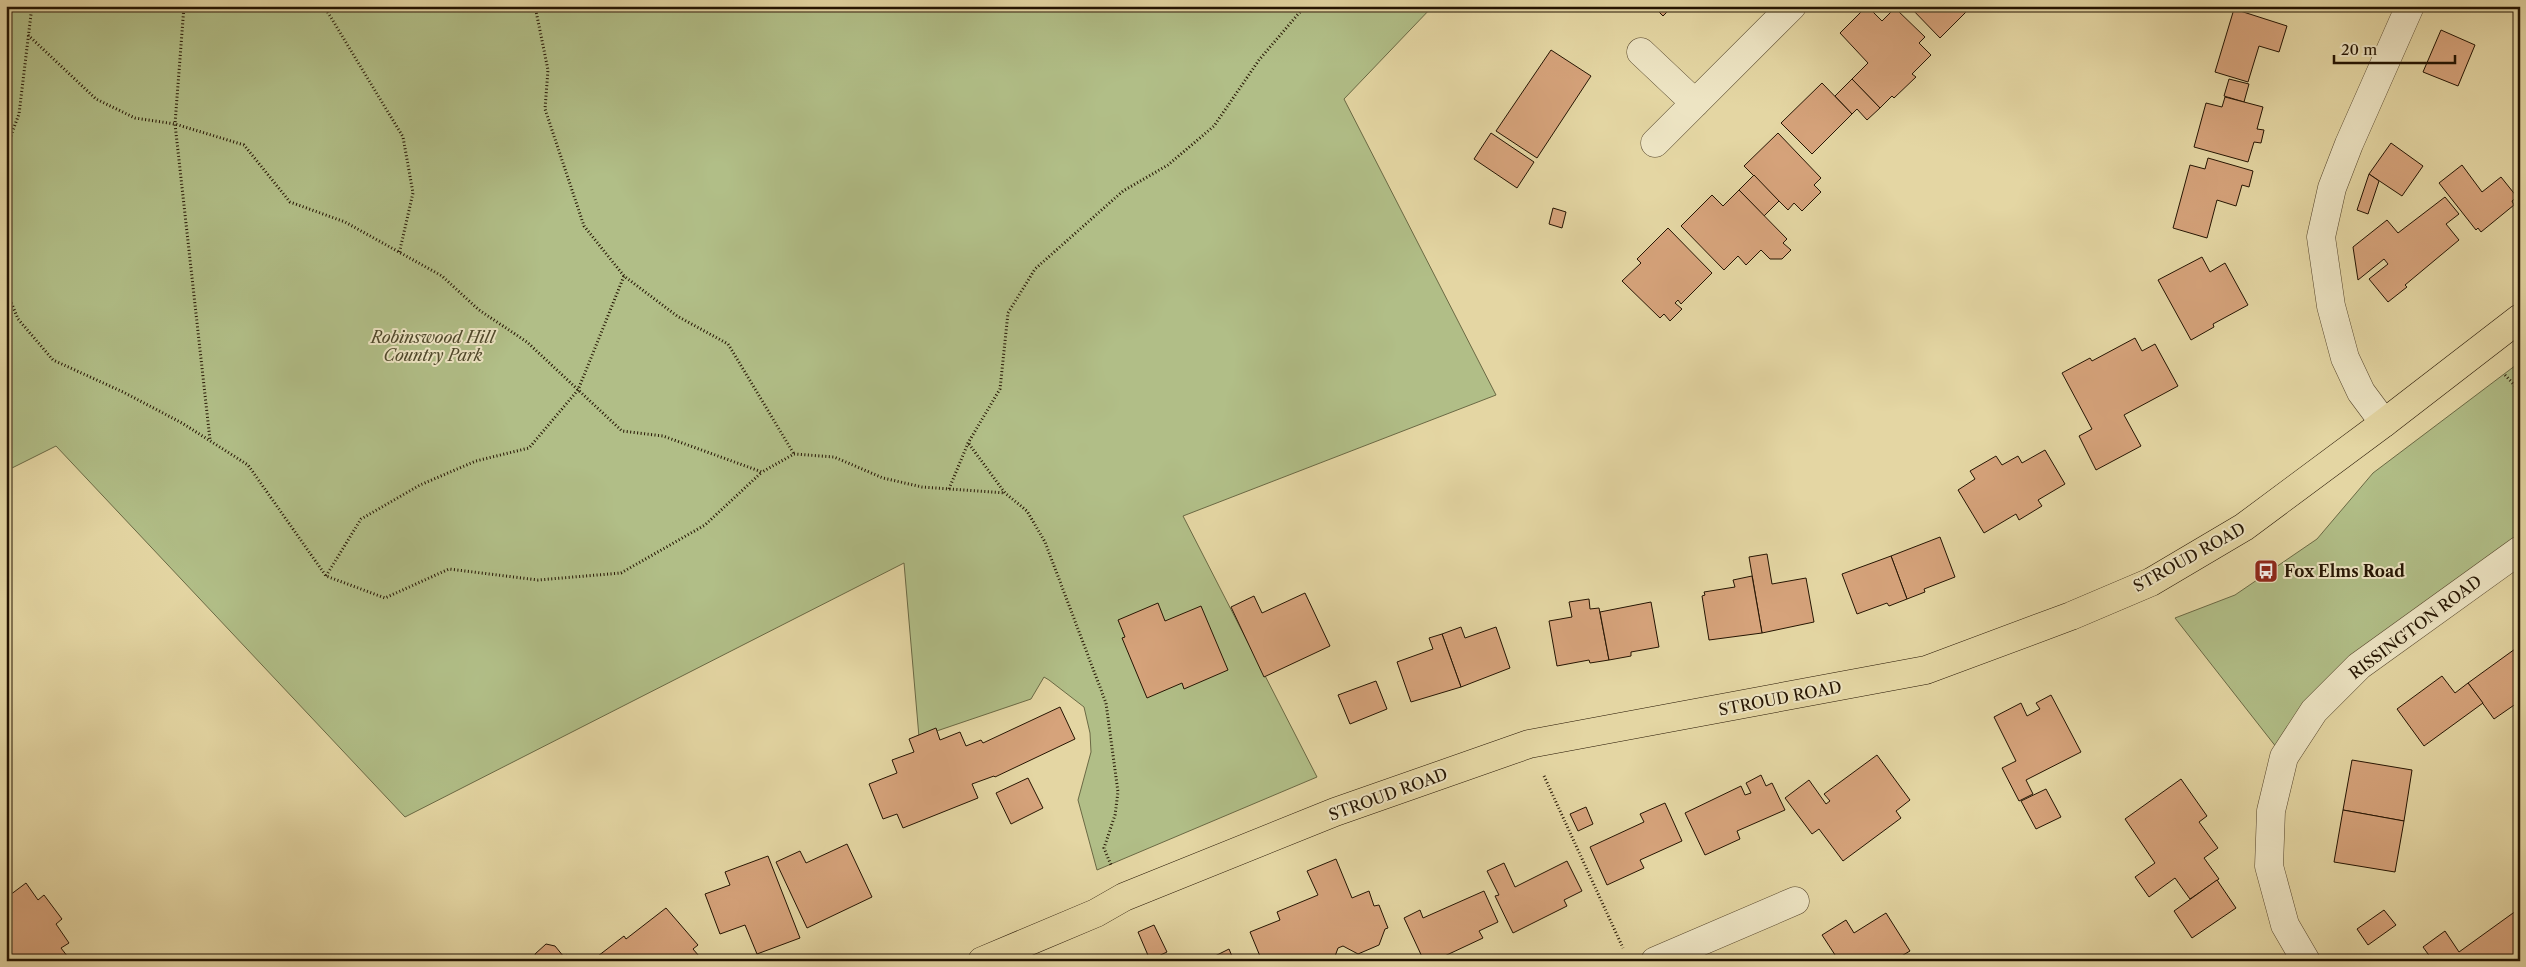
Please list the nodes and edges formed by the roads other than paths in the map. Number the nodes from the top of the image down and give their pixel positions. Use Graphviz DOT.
graph roads {
  1 [pos="1792,6"];
  2 [pos="2410,6"];
  3 [pos="1641,52"];
  4 [pos="1695,102"];
  5 [pos="1655,143"];
  6 [pos="2520,318"];
  7 [pos="2384,423"];
  8 [pos="2520,550"];
  9 [pos="1795,901"];
  10 [pos="982,961"];
  11 [pos="1655,961"];
  12 [pos="2306,961"];
  1 -- 4 [label="street"];
  2 -- 7 [label="street"];
  3 -- 4 [label="street"];
  4 -- 5 [label="street"];
  6 -- 7 [label="main road, STROUD ROAD"];
  7 -- 10 [label="main road, STROUD ROAD"];
  8 -- 12 [label="street, RISSINGTON ROAD"];
  9 -- 11 [label="street"];
}
